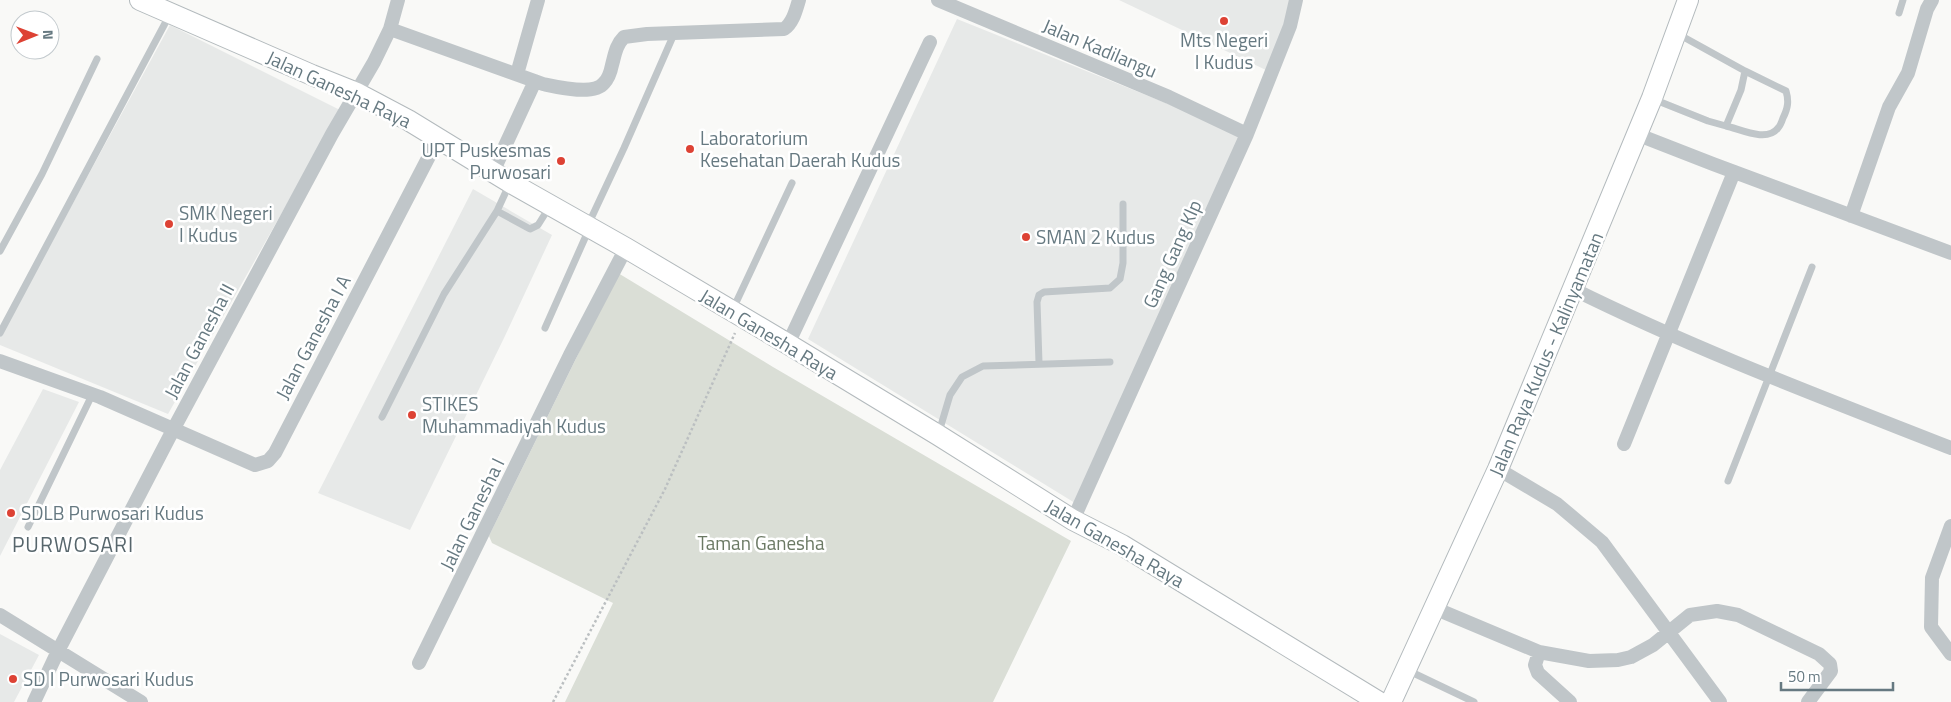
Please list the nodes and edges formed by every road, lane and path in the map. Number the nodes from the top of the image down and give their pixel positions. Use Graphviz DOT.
graph roads {
  1 [pos="140,0"];
  2 [pos="398,0"];
  3 [pos="538,0"];
  4 [pos="798,0"];
  5 [pos="938,0"];
  6 [pos="1688,0"];
  7 [pos="1903,0"];
  8 [pos="1932,0"];
  9 [pos="1294,5"];
  10 [pos="1899,13"];
  11 [pos="170,14"];
  12 [pos="390,29"];
  13 [pos="1675,33"];
  14 [pos="674,34"];
  15 [pos="930,42"];
  16 [pos="97,59"];
  17 [pos="1745,71"];
  18 [pos="517,74"];
  19 [pos="535,81"];
  20 [pos="357,93"];
  21 [pos="1652,98"];
  22 [pos="1726,126"];
  23 [pos="1247,134"];
  24 [pos="1636,134"];
  25 [pos="438,139"];
  26 [pos="493,172"];
  27 [pos="1734,172"];
  28 [pos="511,183"];
  29 [pos="792,183"];
  30 [pos="1123,204"];
  31 [pos="550,206"];
  32 [pos="497,211"];
  33 [pos="1851,216"];
  34 [pos="588,228"];
  35 [pos="626,248"];
  36 [pos="0,251"];
  37 [pos="1951,253"];
  38 [pos="1812,267"];
  39 [pos="1573,289"];
  40 [pos="737,315"];
  41 [pos="545,328"];
  42 [pos="0,333"];
  43 [pos="1668,335"];
  44 [pos="788,344"];
  45 [pos="0,361"];
  46 [pos="1110,362"];
  47 [pos="1038,364"];
  48 [pos="1769,376"];
  49 [pos="92,394"];
  50 [pos="382,417"];
  51 [pos="173,430"];
  52 [pos="938,435"];
  53 [pos="1624,444"];
  54 [pos="1951,448"];
  55 [pos="1498,469"];
  56 [pos="1728,481"];
  57 [pos="1073,520"];
  58 [pos="1951,526"];
  59 [pos="28,527"];
  60 [pos="1434,608"];
  61 [pos="0,616"];
  62 [pos="1667,632"];
  63 [pos="58,651"];
  64 [pos="1539,652"];
  65 [pos="1951,654"];
  66 [pos="419,662"];
  67 [pos="1406,670"];
  68 [pos="34,702"];
  69 [pos="141,702"];
  70 [pos="553,702"];
  71 [pos="1379,702"];
  72 [pos="1391,702"];
  73 [pos="1474,702"];
  74 [pos="1570,702"];
  75 [pos="1720,702"];
  76 [pos="1808,702"];
  1 -- 11 [label="street, Jalan Ganesha Raya"];
  2 -- 12 [label="street, Jalan Ganesha II"];
  3 -- 18 [label="street"];
  4 -- 14 [label="street"];
  5 -- 23 [label="street, Jalan Kadilangu"];
  6 -- 13 [label="street, Jalan Raya Kudus - Kalinyamatan"];
  7 -- 10 [label="lane"];
  8 -- 33 [label="street"];
  9 -- 23 [label="street, Gang Gang Klp"];
  11 -- 20 [label="street, Jalan Ganesha Raya"];
  11 -- 42 [label="lane"];
  12 -- 18 [label="street"];
  12 -- 20 [label="street, Jalan Ganesha II"];
  13 -- 17 [label="lane"];
  13 -- 21 [label="street, Jalan Raya Kudus - Kalinyamatan"];
  14 -- 19 [label="street"];
  14 -- 34 [label="lane"];
  15 -- 44 [label="street"];
  16 -- 36 [label="lane"];
  17 -- 22 [label="lane"];
  17 -- 22 [label="lane"];
  18 -- 19 [label="street"];
  19 -- 26 [label="street"];
  20 -- 25 [label="street, Jalan Ganesha Raya"];
  20 -- 51 [label="street, Jalan Ganesha II"];
  21 -- 22 [label="lane"];
  21 -- 24 [label="street, Jalan Raya Kudus - Kalinyamatan"];
  23 -- 57 [label="street, Gang Gang Klp"];
  24 -- 27 [label="street"];
  24 -- 39 [label="street, Jalan Raya Kudus - Kalinyamatan"];
  25 -- 26 [label="street, Jalan Ganesha Raya"];
  25 -- 51 [label="street, Jalan Ganesha I A"];
  26 -- 28 [label="street, Jalan Ganesha Raya"];
  27 -- 33 [label="street"];
  27 -- 43 [label="street"];
  28 -- 31 [label="street, Jalan Ganesha Raya"];
  28 -- 32 [label="lane"];
  29 -- 40 [label="lane"];
  30 -- 47 [label="lane"];
  31 -- 32 [label="lane"];
  31 -- 34 [label="street, Jalan Ganesha Raya"];
  32 -- 50 [label="lane"];
  33 -- 37 [label="street"];
  34 -- 35 [label="street, Jalan Ganesha Raya"];
  34 -- 41 [label="lane"];
  35 -- 40 [label="street, Jalan Ganesha Raya"];
  35 -- 66 [label="street, Jalan Ganesha I"];
  38 -- 48 [label="lane"];
  39 -- 43 [label="street"];
  39 -- 55 [label="street, Jalan Raya Kudus - Kalinyamatan"];
  40 -- 44 [label="street, Jalan Ganesha Raya"];
  40 -- 70 [label="path"];
  43 -- 48 [label="street"];
  43 -- 53 [label="street"];
  44 -- 52 [label="street, Jalan Ganesha Raya"];
  45 -- 49 [label="street, Jalan Ganesha I A"];
  46 -- 47 [label="lane"];
  47 -- 52 [label="lane"];
  48 -- 54 [label="street"];
  48 -- 56 [label="lane"];
  49 -- 51 [label="street, Jalan Ganesha I A"];
  49 -- 59 [label="lane"];
  51 -- 63 [label="street, Jalan Ganesha II"];
  52 -- 57 [label="street, Jalan Ganesha Raya"];
  55 -- 60 [label="street, Jalan Raya Kudus - Kalinyamatan"];
  55 -- 62 [label="street"];
  57 -- 71 [label="street, Jalan Ganesha Raya"];
  58 -- 65 [label="street"];
  60 -- 64 [label="street"];
  60 -- 67 [label="street, Jalan Raya Kudus - Kalinyamatan"];
  61 -- 63 [label="street"];
  62 -- 64 [label="street"];
  62 -- 75 [label="street"];
  62 -- 76 [label="street"];
  63 -- 68 [label="street, Jalan Ganesha II"];
  63 -- 69 [label="street"];
  64 -- 74 [label="street"];
  67 -- 72 [label="street, Jalan Raya Kudus - Kalinyamatan"];
  67 -- 73 [label="lane"];
}
